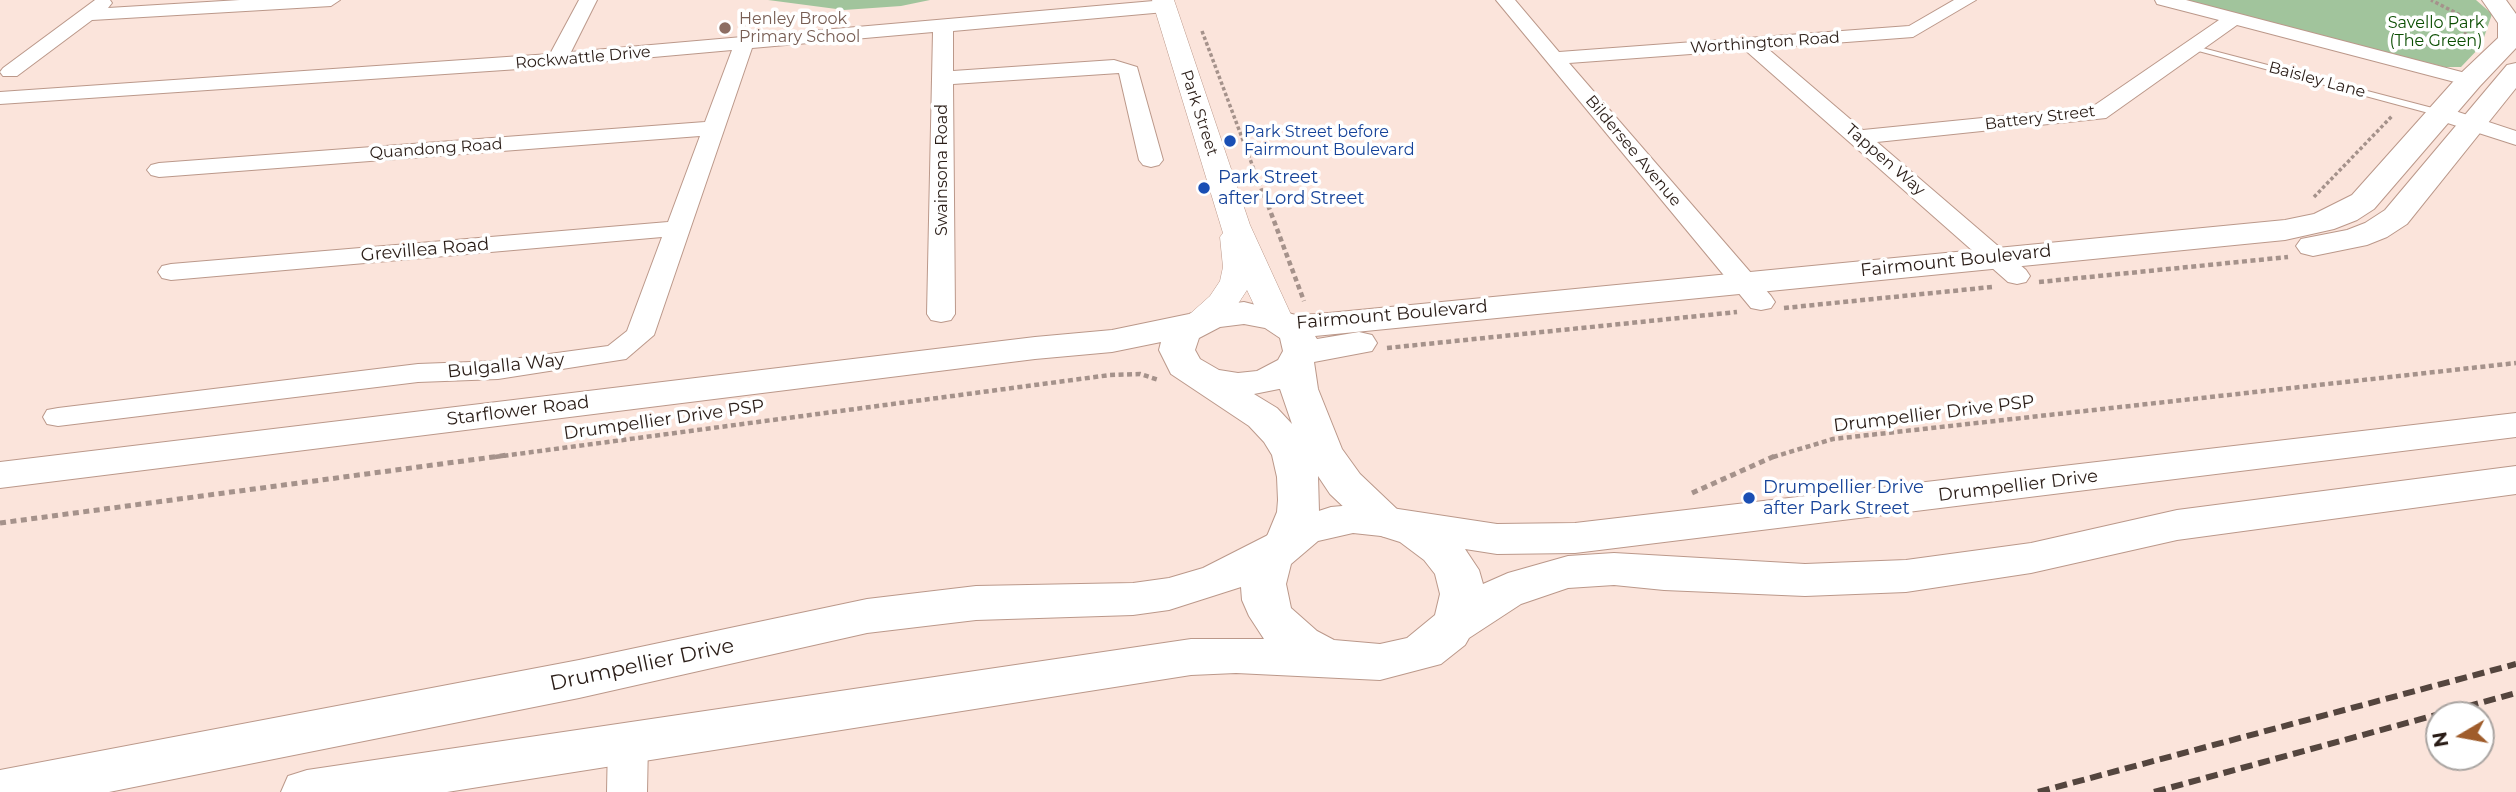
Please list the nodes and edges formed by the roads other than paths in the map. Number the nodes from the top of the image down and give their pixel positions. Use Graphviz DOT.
graph roads {
  1 [pos="106,0"];
  2 [pos="331,0"];
  3 [pos="588,0"];
  4 [pos="1505,0"];
  5 [pos="1967,0"];
  6 [pos="2164,0"];
  7 [pos="1164,3"];
  8 [pos="2491,10"];
  9 [pos="88,15"];
  10 [pos="2235,18"];
  11 [pos="943,26"];
  12 [pos="744,44"];
  13 [pos="1752,45"];
  14 [pos="2193,47"];
  15 [pos="2513,56"];
  16 [pos="1555,58"];
  17 [pos="556,60"];
  18 [pos="10,72"];
  19 [pos="943,78"];
  20 [pos="2470,80"];
  21 [pos="0,98"];
  22 [pos="2440,113"];
  23 [pos="2473,126"];
  24 [pos="713,128"];
  25 [pos="1858,137"];
  26 [pos="2516,138"];
  27 [pos="1151,160"];
  28 [pos="159,170"];
  29 [pos="1235,225"];
  30 [pos="680,228"];
  31 [pos="2006,266"];
  32 [pos="171,272"];
  33 [pos="1753,292"];
  34 [pos="941,314"];
  35 [pos="1288,317"];
  36 [pos="1197,323"];
  37 [pos="1035,348"];
  38 [pos="1298,359"];
  39 [pos="1187,378"];
  40 [pos="58,417"];
  41 [pos="2516,425"];
  42 [pos="0,475"];
  43 [pos="2516,480"];
  44 [pos="1390,524"];
  45 [pos="1283,544"];
  46 [pos="1453,626"];
  47 [pos="1356,662"];
  48 [pos="628,742"];
  49 [pos="0,792"];
  50 [pos="307,792"];
  51 [pos="627,792"];
  1 -- 9 [label="street"];
  2 -- 9 [label="street"];
  3 -- 17 [label="street"];
  4 -- 16 [label="street, Bildersee Avenue"];
  5 -- 13 [label="street, Worthington Road"];
  6 -- 10 [label="street"];
  7 -- 11 [label="street, Rockwattle Drive"];
  7 -- 29 [label="street, Park Street"];
  8 -- 15 [label="main road"];
  9 -- 18 [label="street"];
  10 -- 14 [label="street, Battery Street"];
  10 -- 20 [label="street"];
  11 -- 12 [label="street, Rockwattle Drive"];
  11 -- 19 [label="street, Swainsona Road"];
  12 -- 17 [label="street, Rockwattle Drive"];
  12 -- 24 [label="street, Bulgalla Way"];
  13 -- 16 [label="street, Worthington Road"];
  13 -- 25 [label="street, Tappen Way"];
  14 -- 22 [label="lane, Baisley Lane"];
  14 -- 25 [label="street, Battery Street"];
  15 -- 20 [label="main road, Fairmount Boulevard"];
  15 -- 23 [label="main road, Fairmount Boulevard"];
  16 -- 33 [label="street, Bildersee Avenue"];
  17 -- 21 [label="street, Rockwattle Drive"];
  19 -- 27 [label="street"];
  19 -- 34 [label="street, Swainsona Road"];
  20 -- 22 [label="main road, Fairmount Boulevard"];
  22 -- 23 [label="street"];
  22 -- 31 [label="main road, Fairmount Boulevard"];
  23 -- 26 [label="street"];
  23 -- 31 [label="main road, Fairmount Boulevard"];
  24 -- 28 [label="street, Quandong Road"];
  24 -- 30 [label="street, Bulgalla Way"];
  25 -- 31 [label="street, Tappen Way"];
  29 -- 35 [label="street, Park Street"];
  29 -- 36 [label="street, Park Street"];
  30 -- 32 [label="street, Grevillea Road"];
  30 -- 40 [label="street, Bulgalla Way"];
  31 -- 33 [label="main road, Fairmount Boulevard"];
  33 -- 35 [label="main road, Fairmount Boulevard"];
  33 -- 38 [label="main road, Fairmount Boulevard"];
  35 -- 36 [label="main road, Fairmount Boulevard"];
  35 -- 38 [label="main road"];
  36 -- 37 [label="main road, Starflower Road"];
  36 -- 39 [label="main road"];
  37 -- 39 [label="main road, Starflower Road"];
  37 -- 42 [label="main road, Starflower Road"];
  38 -- 39 [label="main road, Fairmount Boulevard"];
  38 -- 44 [label="main road"];
  39 -- 45 [label="main road"];
  41 -- 44 [label="main road, Drumpellier Drive"];
  43 -- 46 [label="main road"];
  44 -- 45 [label="main road"];
  44 -- 46 [label="main road"];
  45 -- 47 [label="main road"];
  45 -- 49 [label="main road, Drumpellier Drive"];
  46 -- 47 [label="main road"];
  47 -- 48 [label="main road"];
  48 -- 50 [label="main road"];
  48 -- 51 [label="street"];
}
